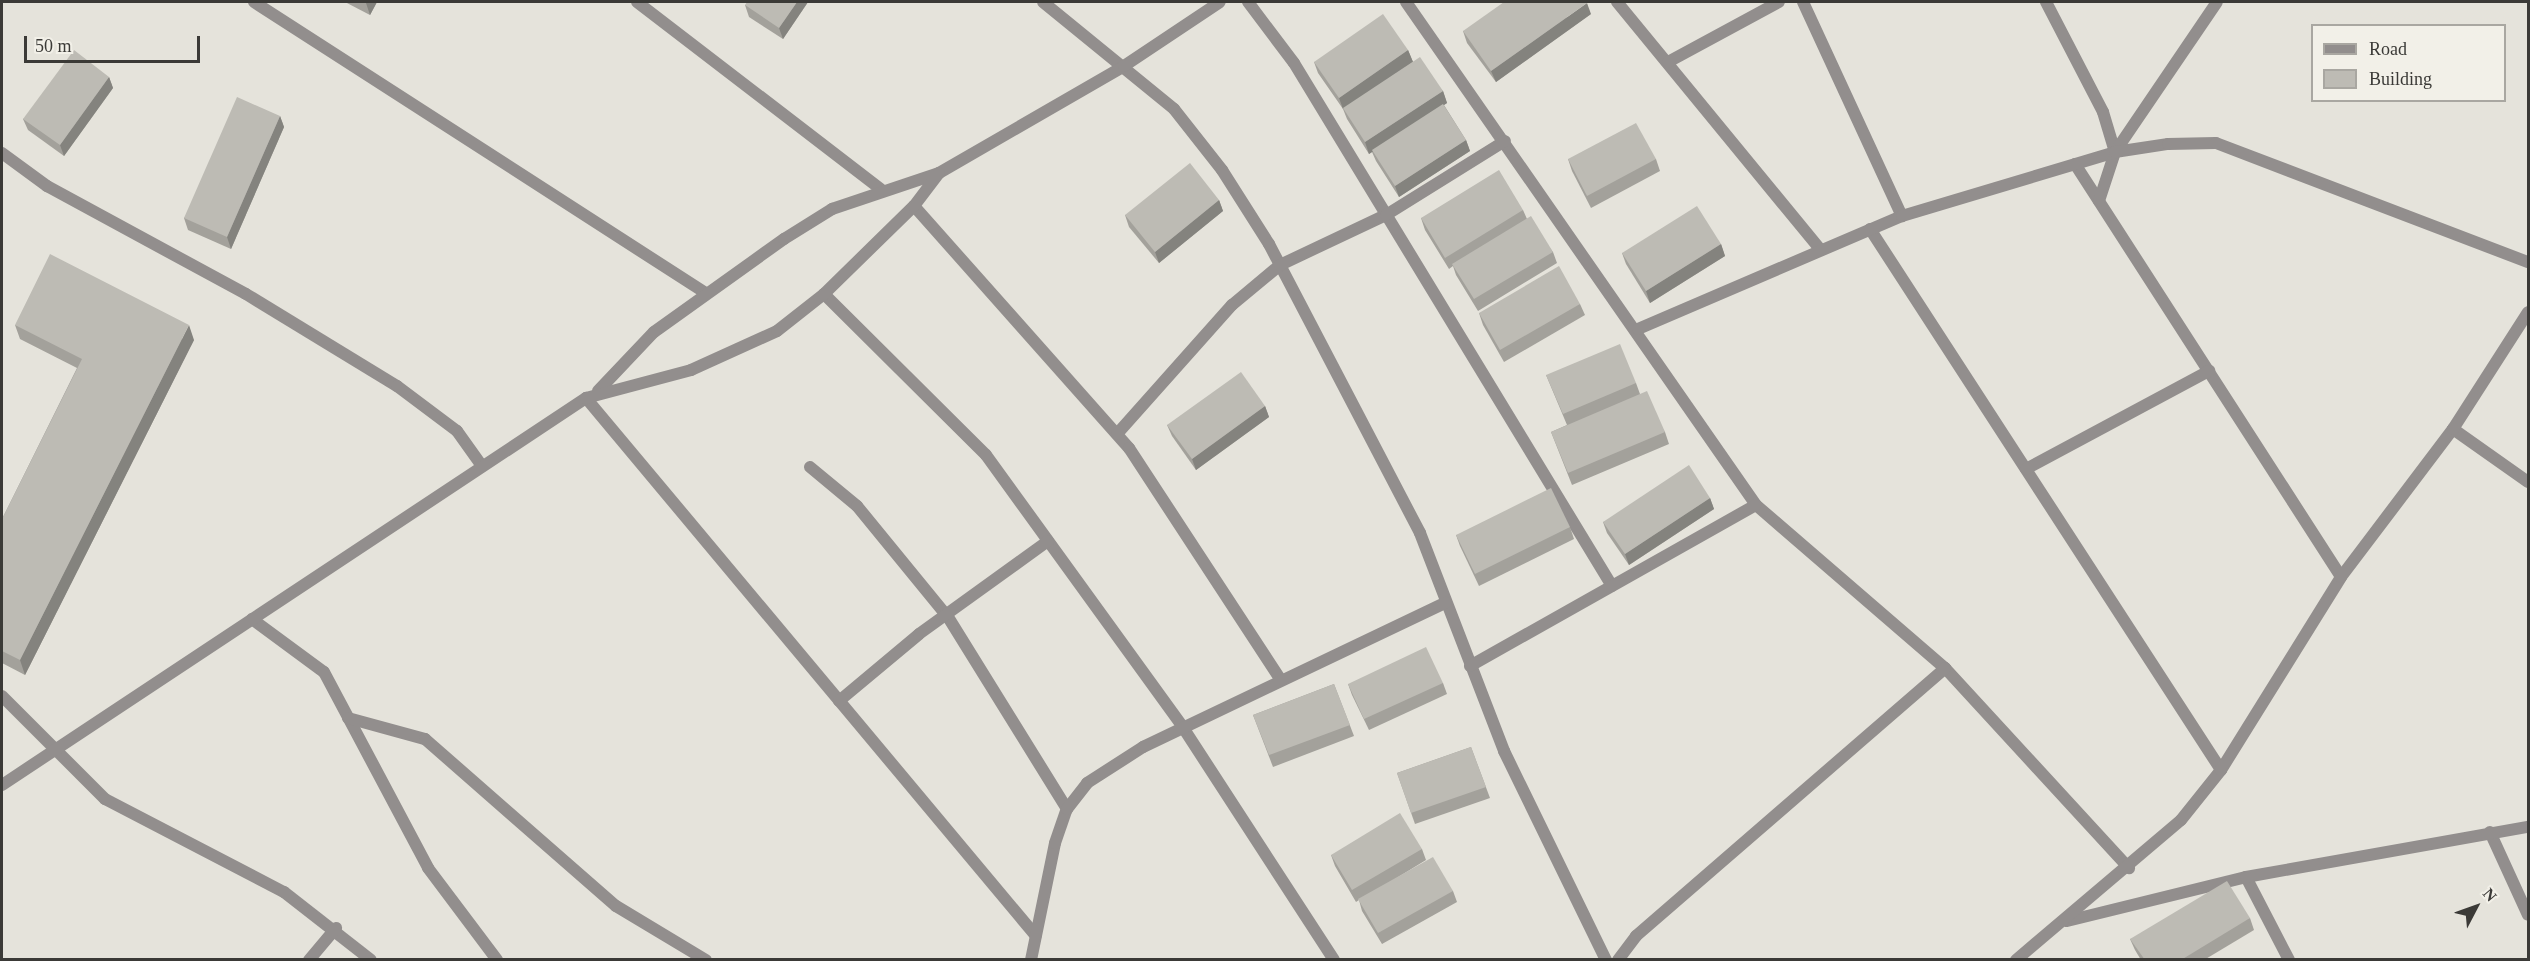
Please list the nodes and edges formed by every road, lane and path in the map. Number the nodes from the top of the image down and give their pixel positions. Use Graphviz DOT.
graph roads {
  1 [pos="254,2"];
  2 [pos="638,2"];
  3 [pos="1043,2"];
  4 [pos="1220,2"];
  5 [pos="1248,2"];
  6 [pos="1406,2"];
  7 [pos="1617,2"];
  8 [pos="1779,2"];
  9 [pos="1803,2"];
  10 [pos="2046,2"];
  11 [pos="2217,2"];
  12 [pos="1668,62"];
  13 [pos="1124,66"];
  14 [pos="1505,141"];
  15 [pos="2115,152"];
  16 [pos="2,153"];
  17 [pos="2075,164"];
  18 [pos="939,173"];
  19 [pos="881,189"];
  20 [pos="2099,201"];
  21 [pos="914,206"];
  22 [pos="1386,215"];
  23 [pos="1902,216"];
  24 [pos="1870,230"];
  25 [pos="1821,250"];
  26 [pos="2529,262"];
  27 [pos="1280,265"];
  28 [pos="704,292"];
  29 [pos="824,294"];
  30 [pos="2529,312"];
  31 [pos="1638,329"];
  32 [pos="2209,371"];
  33 [pos="598,391"];
  34 [pos="586,398"];
  35 [pos="2453,429"];
  36 [pos="1117,434"];
  37 [pos="482,466"];
  38 [pos="810,467"];
  39 [pos="2026,469"];
  40 [pos="2529,482"];
  41 [pos="1756,505"];
  42 [pos="1048,541"];
  43 [pos="2341,577"];
  44 [pos="1612,586"];
  45 [pos="1445,603"];
  46 [pos="948,617"];
  47 [pos="252,619"];
  48 [pos="1470,666"];
  49 [pos="1945,668"];
  50 [pos="1281,680"];
  51 [pos="2,696"];
  52 [pos="839,701"];
  53 [pos="348,718"];
  54 [pos="1184,729"];
  55 [pos="57,747"];
  56 [pos="2222,770"];
  57 [pos="2,785"];
  58 [pos="1067,809"];
  59 [pos="2529,828"];
  60 [pos="2490,832"];
  61 [pos="2129,868"];
  62 [pos="2246,877"];
  63 [pos="2529,915"];
  64 [pos="2062,922"];
  65 [pos="336,928"];
  66 [pos="1036,936"];
  67 [pos="1032,959"];
  68 [pos="309,960"];
  69 [pos="371,960"];
  70 [pos="496,960"];
  71 [pos="706,960"];
  72 [pos="1334,960"];
  73 [pos="1606,960"];
  74 [pos="1618,960"];
  75 [pos="2016,960"];
  76 [pos="2289,960"];
  1 -- 28 [label="street"];
  2 -- 19 [label="street"];
  3 -- 13 [label="street"];
  4 -- 13 [label="street"];
  5 -- 22 [label="street"];
  6 -- 14 [label="street"];
  7 -- 12 [label="street"];
  8 -- 12 [label="street"];
  9 -- 23 [label="street"];
  10 -- 15 [label="street"];
  11 -- 15 [label="street"];
  12 -- 25 [label="street"];
  13 -- 18 [label="street"];
  13 -- 27 [label="street"];
  14 -- 22 [label="street"];
  14 -- 31 [label="street"];
  15 -- 17 [label="street"];
  15 -- 20 [label="street"];
  15 -- 26 [label="street"];
  16 -- 37 [label="street"];
  17 -- 20 [label="street"];
  17 -- 23 [label="street"];
  18 -- 19 [label="street"];
  18 -- 21 [label="street"];
  19 -- 28 [label="street"];
  20 -- 32 [label="street"];
  21 -- 29 [label="street"];
  21 -- 36 [label="street"];
  22 -- 27 [label="street"];
  22 -- 44 [label="street"];
  23 -- 24 [label="street"];
  24 -- 25 [label="street"];
  24 -- 39 [label="street"];
  25 -- 31 [label="street"];
  27 -- 36 [label="street"];
  27 -- 45 [label="street"];
  28 -- 33 [label="street"];
  29 -- 33 [label="street"];
  29 -- 42 [label="street"];
  30 -- 35 [label="street"];
  31 -- 41 [label="street"];
  32 -- 39 [label="street"];
  32 -- 43 [label="street"];
  33 -- 34 [label="street"];
  34 -- 37 [label="street"];
  34 -- 52 [label="street"];
  35 -- 40 [label="street"];
  35 -- 43 [label="street"];
  36 -- 50 [label="street"];
  37 -- 47 [label="street"];
  38 -- 46 [label="street"];
  39 -- 56 [label="street"];
  41 -- 44 [label="street"];
  41 -- 49 [label="street"];
  42 -- 46 [label="street"];
  42 -- 54 [label="street"];
  43 -- 56 [label="street"];
  44 -- 48 [label="street"];
  45 -- 48 [label="street"];
  45 -- 50 [label="street"];
  46 -- 52 [label="street"];
  46 -- 58 [label="street"];
  47 -- 53 [label="street"];
  47 -- 55 [label="street"];
  48 -- 73 [label="street"];
  49 -- 61 [label="street"];
  49 -- 74 [label="street"];
  50 -- 54 [label="street"];
  51 -- 55 [label="street"];
  52 -- 66 [label="street"];
  53 -- 70 [label="street"];
  53 -- 71 [label="street"];
  54 -- 58 [label="street"];
  54 -- 72 [label="street"];
  55 -- 57 [label="street"];
  55 -- 65 [label="street"];
  56 -- 61 [label="street"];
  58 -- 66 [label="street"];
  59 -- 60 [label="street"];
  60 -- 62 [label="street"];
  60 -- 63 [label="street"];
  61 -- 64 [label="street"];
  62 -- 64 [label="street"];
  62 -- 76 [label="street"];
  64 -- 75 [label="street"];
  65 -- 68 [label="street"];
  65 -- 69 [label="street"];
  66 -- 67 [label="street"];
}
